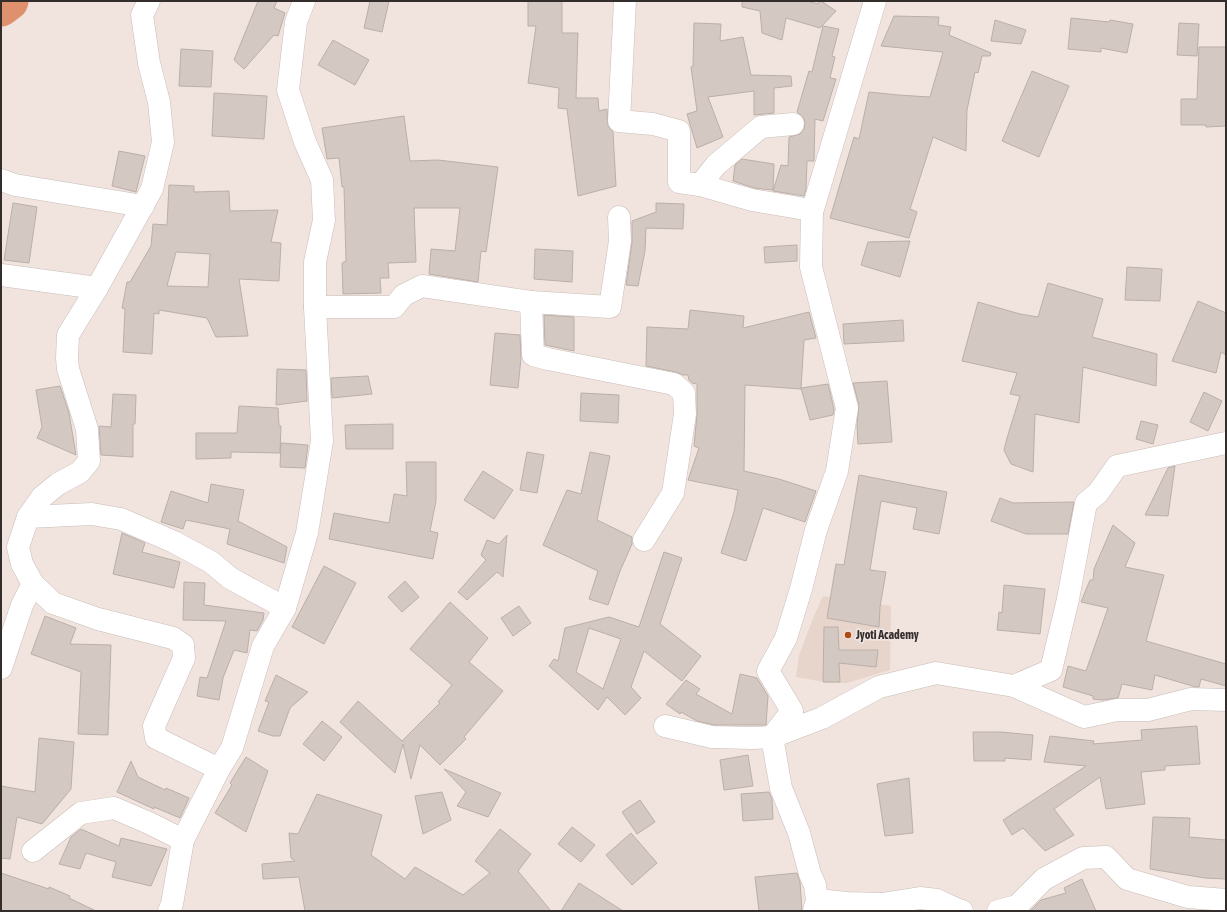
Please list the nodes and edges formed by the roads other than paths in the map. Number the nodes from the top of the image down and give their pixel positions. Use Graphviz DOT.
graph roads {
  1 [pos="149,1"];
  2 [pos="304,1"];
  3 [pos="624,1"];
  4 [pos="875,1"];
  5 [pos="793,124"];
  6 [pos="1,180"];
  7 [pos="700,186"];
  8 [pos="143,206"];
  9 [pos="812,212"];
  10 [pos="619,217"];
  11 [pos="1,275"];
  12 [pos="97,288"];
  13 [pos="531,302"];
  14 [pos="315,307"];
  15 [pos="1226,443"];
  16 [pos="28,517"];
  17 [pos="644,540"];
  18 [pos="33,584"];
  19 [pos="285,608"];
  20 [pos="1,668"];
  21 [pos="1014,686"];
  22 [pos="1226,700"];
  23 [pos="665,726"];
  24 [pos="772,737"];
  25 [pos="219,769"];
  26 [pos="183,840"];
  27 [pos="33,852"];
  28 [pos="1226,900"];
  29 [pos="815,906"];
  30 [pos="882,908"];
  31 [pos="1010,909"];
  32 [pos="169,911"];
  33 [pos="962,911"];
  1 -- 8 [label="street"];
  2 -- 14 [label="street"];
  3 -- 7 [label="street"];
  4 -- 9 [label="street"];
  5 -- 7 [label="street"];
  6 -- 8 [label="street"];
  7 -- 9 [label="street"];
  8 -- 12 [label="street"];
  9 -- 24 [label="street"];
  10 -- 13 [label="street"];
  11 -- 12 [label="street"];
  12 -- 16 [label="street"];
  13 -- 14 [label="street"];
  13 -- 17 [label="street"];
  14 -- 19 [label="street"];
  15 -- 21 [label="street"];
  16 -- 18 [label="street"];
  16 -- 19 [label="street"];
  18 -- 20 [label="street"];
  18 -- 25 [label="street"];
  19 -- 25 [label="street"];
  21 -- 22 [label="street"];
  21 -- 24 [label="street"];
  23 -- 24 [label="street"];
  24 -- 29 [label="street"];
  25 -- 26 [label="street"];
  26 -- 27 [label="street"];
  26 -- 32 [label="street"];
  28 -- 31 [label="street"];
  29 -- 30 [label="street"];
  30 -- 33 [label="street"];
}
